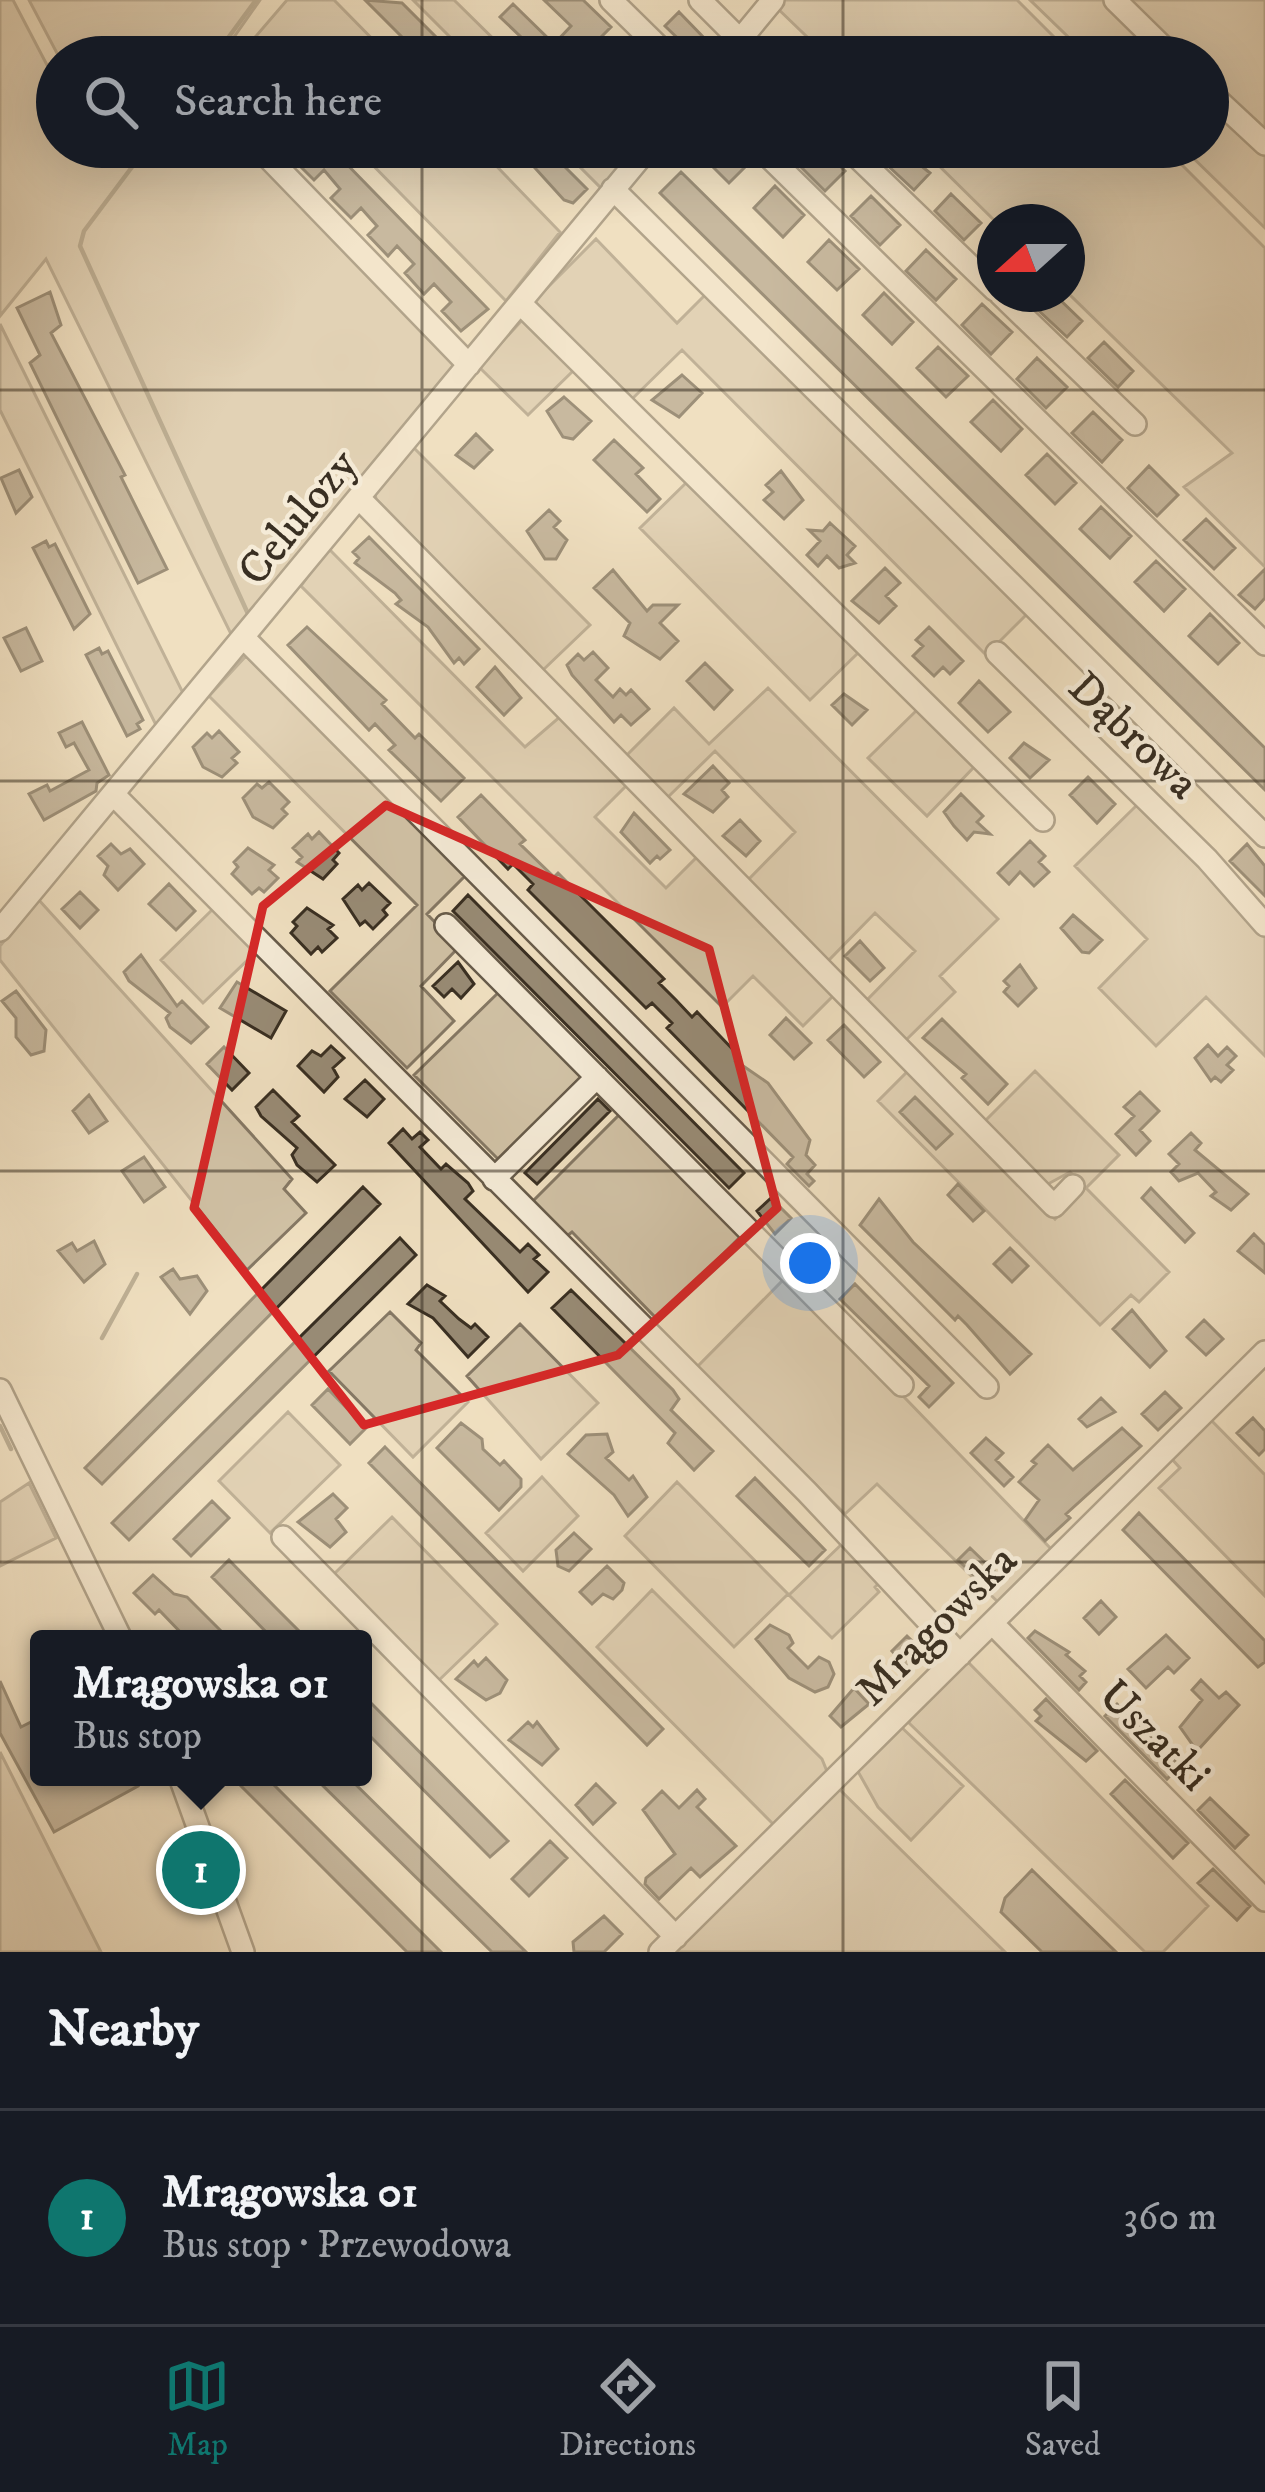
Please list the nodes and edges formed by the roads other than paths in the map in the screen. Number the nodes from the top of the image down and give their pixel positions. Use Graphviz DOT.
graph roads {
  1 [pos="611,0"];
  2 [pos="700,0"];
  3 [pos="773,0"];
  4 [pos="1114,0"];
  5 [pos="647,36"];
  6 [pos="729,36"];
  7 [pos="748,36"];
  8 [pos="1151,36"];
  9 [pos="1229,111"];
  10 [pos="1265,144"];
  11 [pos="278,168"];
  12 [pos="631,168"];
  13 [pos="780,168"];
  14 [pos="869,168"];
  15 [pos="613,189"];
  16 [pos="977,273"];
  17 [pos="521,304"];
  18 [pos="1018,312"];
  19 [pos="469,365"];
  20 [pos="1135,424"];
  21 [pos="359,498"];
  22 [pos="249,634"];
  23 [pos="1265,644"];
  24 [pos="997,653"];
  25 [pos="115,796"];
  26 [pos="1043,820"];
  27 [pos="1265,836"];
  28 [pos="446,925"];
  29 [pos="1265,925"];
  30 [pos="0,930"];
  31 [pos="597,1077"];
  32 [pos="494,1179"];
  33 [pos="1073,1186"];
  34 [pos="1265,1352"];
  35 [pos="902,1385"];
  36 [pos="988,1387"];
  37 [pos="0,1390"];
  38 [pos="283,1537"];
  39 [pos="992,1623"];
  40 [pos="117,1630"];
  41 [pos="371,1630"];
  42 [pos="372,1631"];
  43 [pos="960,1655"];
  44 [pos="183,1786"];
  45 [pos="1265,1900"];
  46 [pos="668,1944"];
  47 [pos="243,1952"];
  1 -- 5 [label="street"];
  2 -- 6 [label="street"];
  3 -- 7 [label="street"];
  4 -- 8 [label="street"];
  9 -- 10 [label="street"];
  11 -- 19 [label="street"];
  12 -- 15 [label="street, Celulozy"];
  13 -- 23 [label="street"];
  14 -- 16 [label="street"];
  15 -- 17 [label="street, Celulozy"];
  15 -- 27 [label="street"];
  17 -- 19 [label="street, Celulozy"];
  17 -- 26 [label="street"];
  18 -- 20 [label="street"];
  19 -- 21 [label="street, Celulozy"];
  21 -- 22 [label="street, Celulozy"];
  21 -- 33 [label="street"];
  22 -- 25 [label="street, Celulozy"];
  22 -- 36 [label="street"];
  24 -- 29 [label="street, Dąbrowa"];
  25 -- 30 [label="street, Celulozy"];
  25 -- 32 [label="street"];
  28 -- 31 [label="street"];
  31 -- 32 [label="street"];
  31 -- 35 [label="street"];
  32 -- 43 [label="street"];
  34 -- 39 [label="street, Mrągowska"];
  37 -- 40 [label="street"];
  38 -- 41 [label="street"];
  39 -- 43 [label="street, Mrągowska"];
  39 -- 45 [label="street, Uszatki"];
  42 -- 46 [label="street"];
  43 -- 46 [label="street, Mrągowska"];
  44 -- 47 [label="street"];
}
